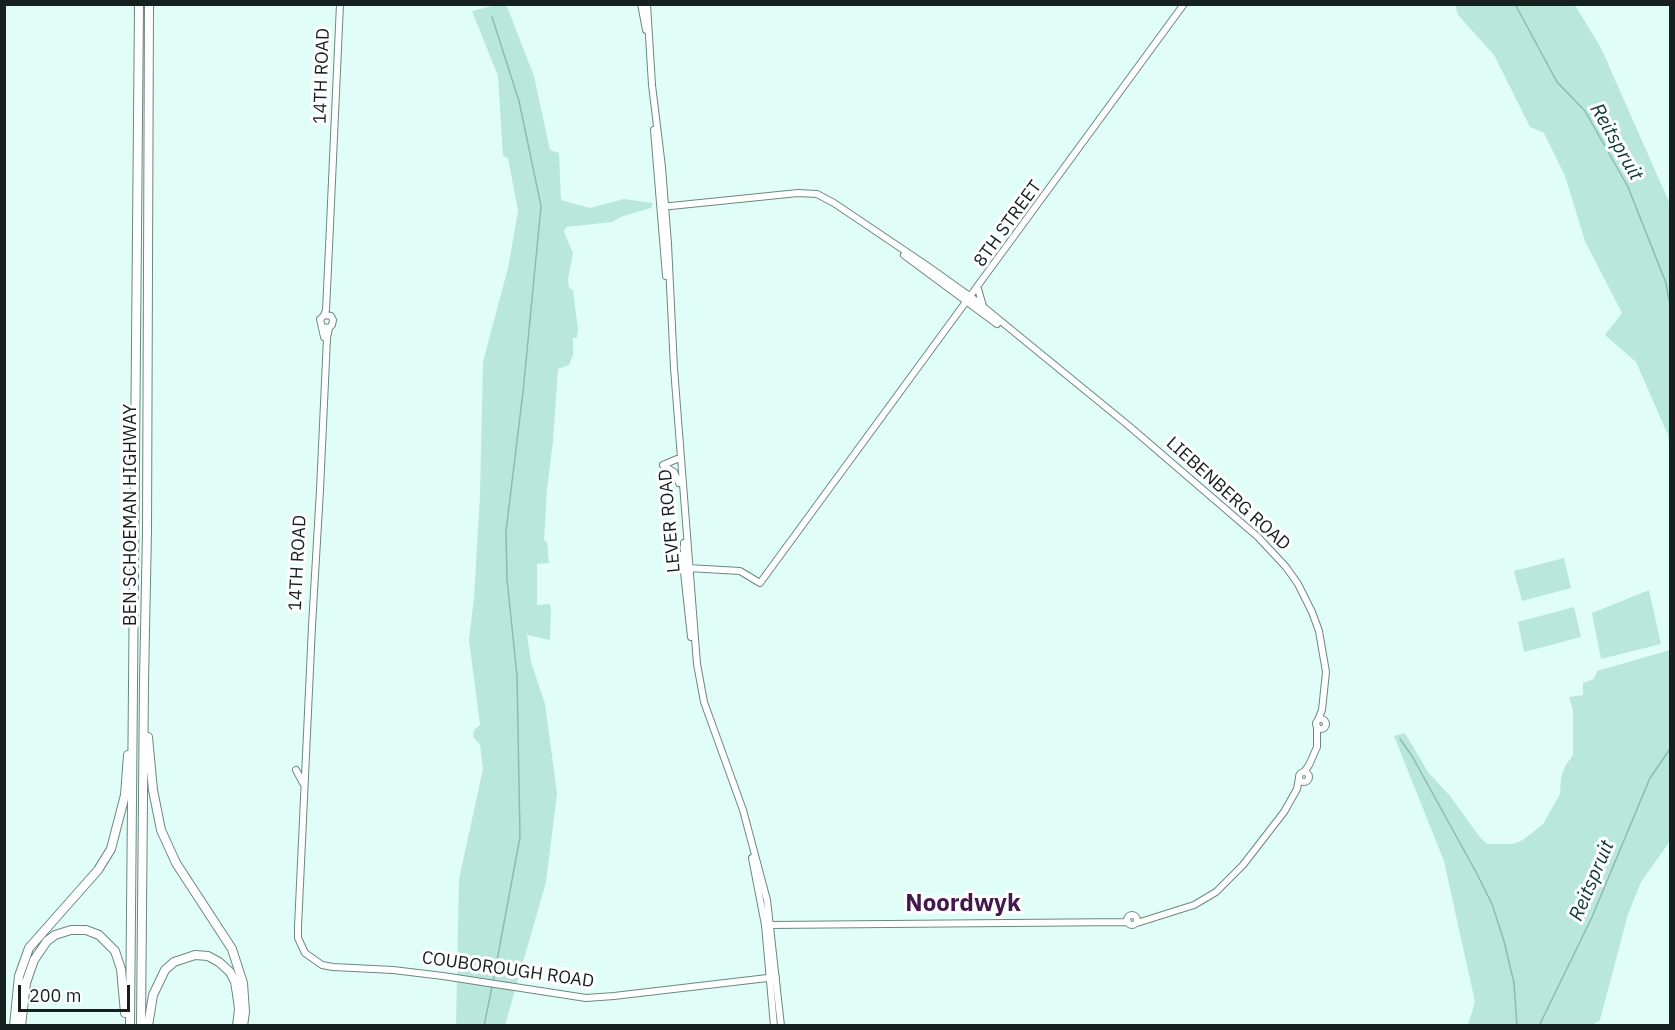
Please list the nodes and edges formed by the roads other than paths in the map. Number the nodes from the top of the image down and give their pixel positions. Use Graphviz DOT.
graph roads {
  1 [pos="139,4"];
  2 [pos="149,4"];
  3 [pos="340,4"];
  4 [pos="641,4"];
  5 [pos="647,4"];
  6 [pos="1184,4"];
  7 [pos="662,204"];
  8 [pos="862,223"];
  9 [pos="977,288"];
  10 [pos="960,290"];
  11 [pos="969,299"];
  12 [pos="983,307"];
  13 [pos="327,316"];
  14 [pos="326,327"];
  15 [pos="1060,370"];
  16 [pos="677,459"];
  17 [pos="679,483"];
  18 [pos="689,570"];
  19 [pos="133,681"];
  20 [pos="144,682"];
  21 [pos="296,770"];
  22 [pos="303,783"];
  23 [pos="303,802"];
  24 [pos="768,925"];
  25 [pos="309,958"];
  26 [pos="773,977"];
  27 [pos="17,1024"];
  28 [pos="128,1026"];
  29 [pos="141,1026"];
  30 [pos="148,1026"];
  31 [pos="237,1026"];
  32 [pos="243,1026"];
  33 [pos="774,1026"];
  34 [pos="781,1026"];
  1 -- 19 [label="highway, BEN SCHOEMAN HIGHWAY"];
  2 -- 20 [label="highway, BEN SCHOEMAN HIGHWAY"];
  3 -- 13 [label="street, 14TH ROAD"];
  4 -- 7 [label="street, LEVER ROAD"];
  5 -- 7 [label="street, LEVER ROAD"];
  6 -- 9 [label="street, 8TH STREET"];
  7 -- 8 [label="street, LIEBENBERG ROAD"];
  7 -- 16 [label="street, LEVER ROAD"];
  7 -- 18 [label="street, LEVER ROAD"];
  8 -- 10 [label="street, LIEBENBERG ROAD"];
  8 -- 11 [label="street, LIEBENBERG ROAD"];
  9 -- 10 [label="street"];
  9 -- 11 [label="street, 8TH STREET"];
  9 -- 12 [label="street"];
  10 -- 11 [label="street, LIEBENBERG ROAD"];
  11 -- 12 [label="street, LIEBENBERG ROAD"];
  11 -- 15 [label="street, LIEBENBERG ROAD"];
  11 -- 18 [label="street, 8TH STREET"];
  12 -- 15 [label="street, LIEBENBERG ROAD"];
  13 -- 14 [label="street"];
  13 -- 14 [label="street"];
  14 -- 22 [label="street, 14TH ROAD"];
  14 -- 23 [label="street, 14TH ROAD"];
  15 -- 24 [label="street, LIEBENBERG ROAD"];
  16 -- 17 [label="street, LEVER ROAD"];
  16 -- 17 [label="street"];
  17 -- 18 [label="street, LEVER ROAD"];
  18 -- 24 [label="street, LEVER ROAD"];
  19 -- 27 [label="highway"];
  19 -- 28 [label="highway, BEN SCHOEMAN HIGHWAY"];
  20 -- 29 [label="highway, BEN SCHOEMAN HIGHWAY"];
  20 -- 32 [label="highway"];
  21 -- 22 [label="street"];
  22 -- 23 [label="street, 14TH ROAD"];
  23 -- 25 [label="street, 14TH ROAD"];
  24 -- 26 [label="street, LEVER ROAD"];
  25 -- 26 [label="street, COUBOROUGH ROAD"];
  26 -- 33 [label="street, LEVER ROAD"];
  26 -- 34 [label="street, LEVER ROAD"];
  27 -- 28 [label="highway"];
  30 -- 31 [label="highway"];
}
